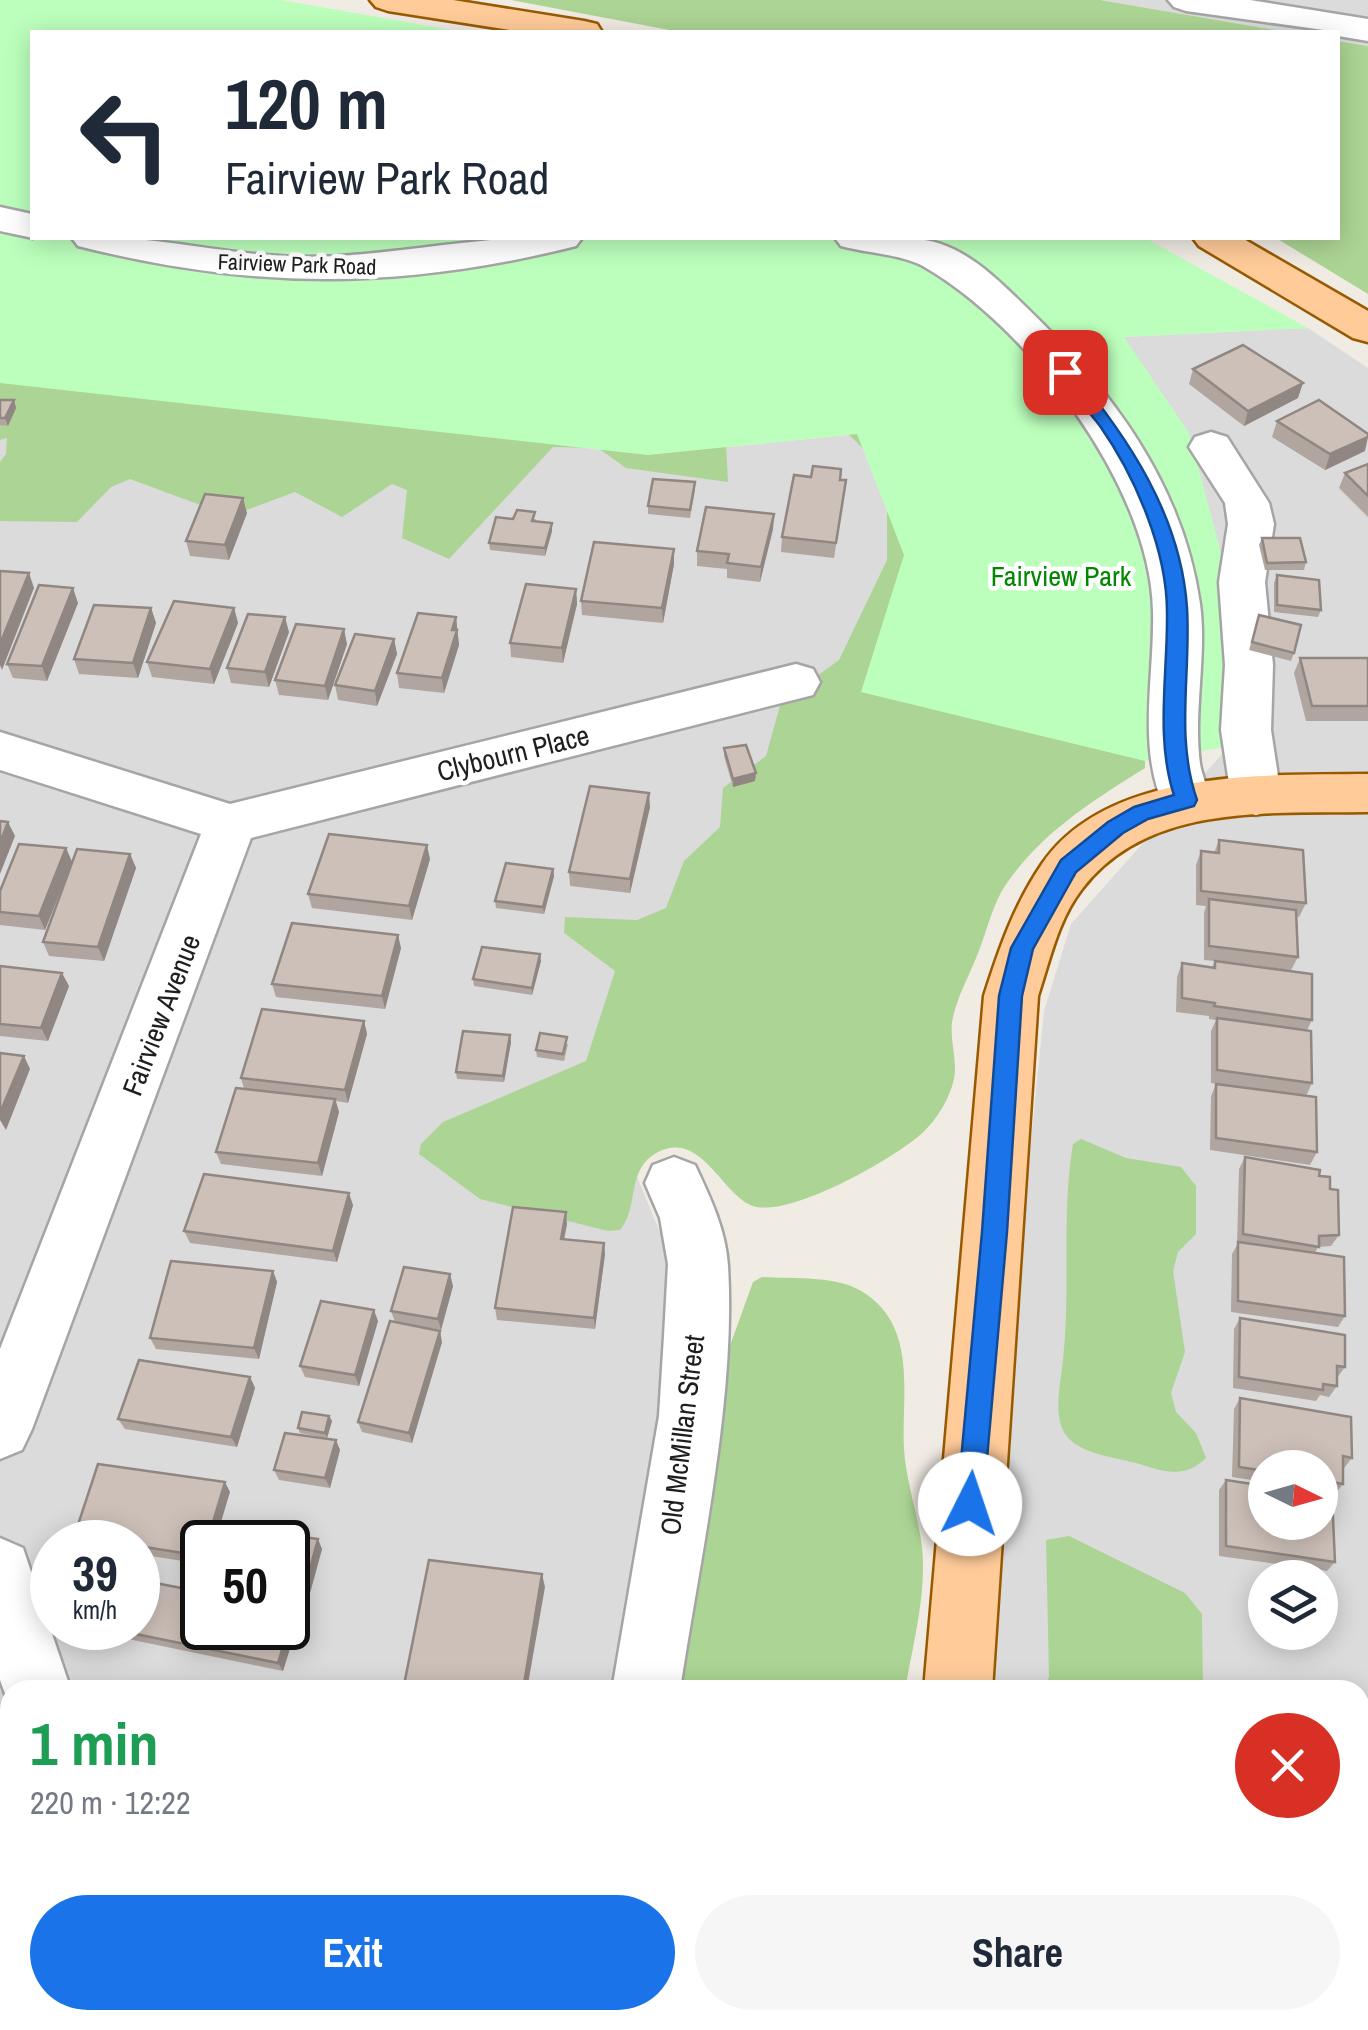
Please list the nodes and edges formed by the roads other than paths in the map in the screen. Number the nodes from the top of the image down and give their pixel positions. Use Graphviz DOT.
graph roads {
  1 [pos="388,0"];
  2 [pos="1204,2"];
  3 [pos="572,30"];
  4 [pos="1368,30"];
  5 [pos="0,219"];
  6 [pos="30,226"];
  7 [pos="102,240"];
  8 [pos="553,240"];
  9 [pos="864,240"];
  10 [pos="1216,240"];
  11 [pos="1368,329"];
  12 [pos="1211,448"];
  13 [pos="796,682"];
  14 [pos="0,751"];
  15 [pos="1368,793"];
  16 [pos="1256,796"];
  17 [pos="1186,800"];
  18 [pos="230,824"];
  19 [pos="674,1183"];
  20 [pos="0,1428"];
  21 [pos="0,1571"];
  22 [pos="34,1680"];
  23 [pos="648,1680"];
  24 [pos="959,1680"];
  1 -- 3 [label="main road"];
  2 -- 4 [label="street"];
  5 -- 6 [label="street"];
  7 -- 8 [label="street, Fairview Park Road"];
  9 -- 17 [label="street"];
  10 -- 11 [label="main road"];
  12 -- 16 [label="street"];
  13 -- 18 [label="street, Clybourn Place"];
  14 -- 18 [label="street"];
  15 -- 16 [label="main road"];
  16 -- 17 [label="main road"];
  17 -- 24 [label="main road"];
  18 -- 20 [label="street, Fairview Avenue"];
  19 -- 23 [label="street, Old McMillan Street"];
  21 -- 22 [label="street"];
}
